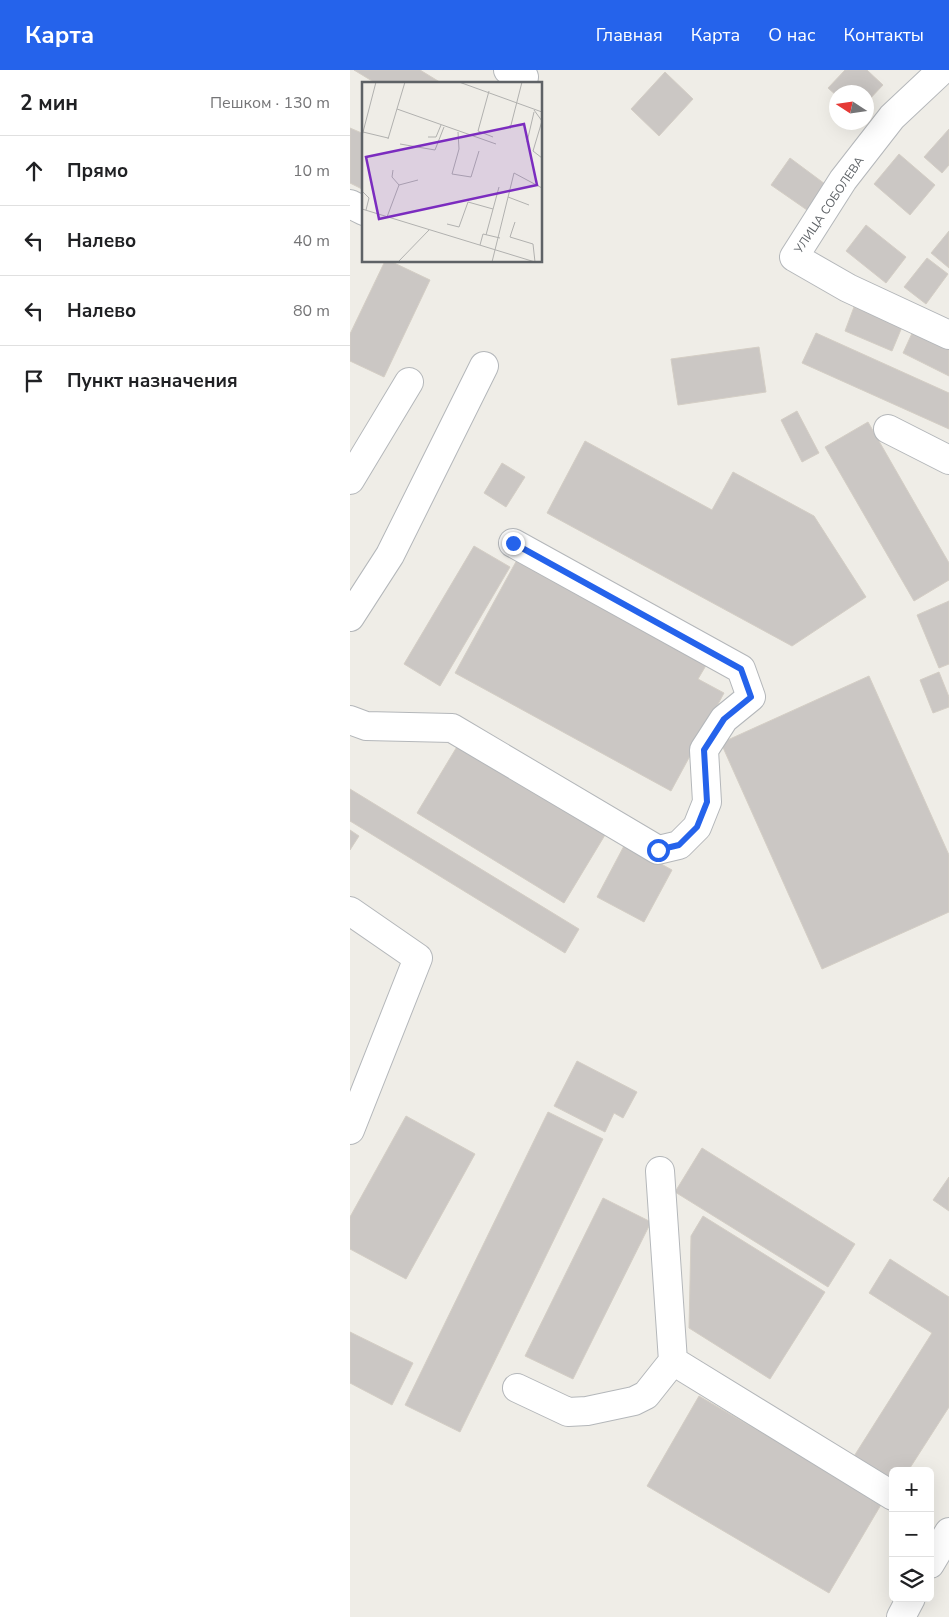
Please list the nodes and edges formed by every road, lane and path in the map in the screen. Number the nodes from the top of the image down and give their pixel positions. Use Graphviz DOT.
graph roads {
  1 [pos="942,70"];
  2 [pos="350,204"];
  3 [pos="362,210"];
  4 [pos="949,335"];
  5 [pos="484,366"];
  6 [pos="409,382"];
  7 [pos="888,429"];
  8 [pos="949,460"];
  9 [pos="350,480"];
  10 [pos="513,543"];
  11 [pos="350,617"];
  12 [pos="350,720"];
  13 [pos="350,911"];
  14 [pos="350,1130"];
  15 [pos="660,1171"];
  16 [pos="673,1361"];
  17 [pos="517,1388"];
  18 [pos="889,1494"];
  19 [pos="934,1522"];
  20 [pos="949,1531"];
  21 [pos="934,1557"];
  22 [pos="909,1602"];
  23 [pos="900,1617"];
  1 -- 4 [label="street, УЛИЦА СОБОЛЕВА"];
  2 -- 3 [label="street"];
  5 -- 11 [label="street"];
  6 -- 9 [label="street"];
  7 -- 8 [label="street"];
  10 -- 12 [label="street"];
  13 -- 14 [label="street"];
  15 -- 16 [label="street"];
  16 -- 17 [label="street"];
  16 -- 18 [label="street"];
  19 -- 20 [label="street"];
  20 -- 21 [label="street"];
  22 -- 23 [label="street"];
}
